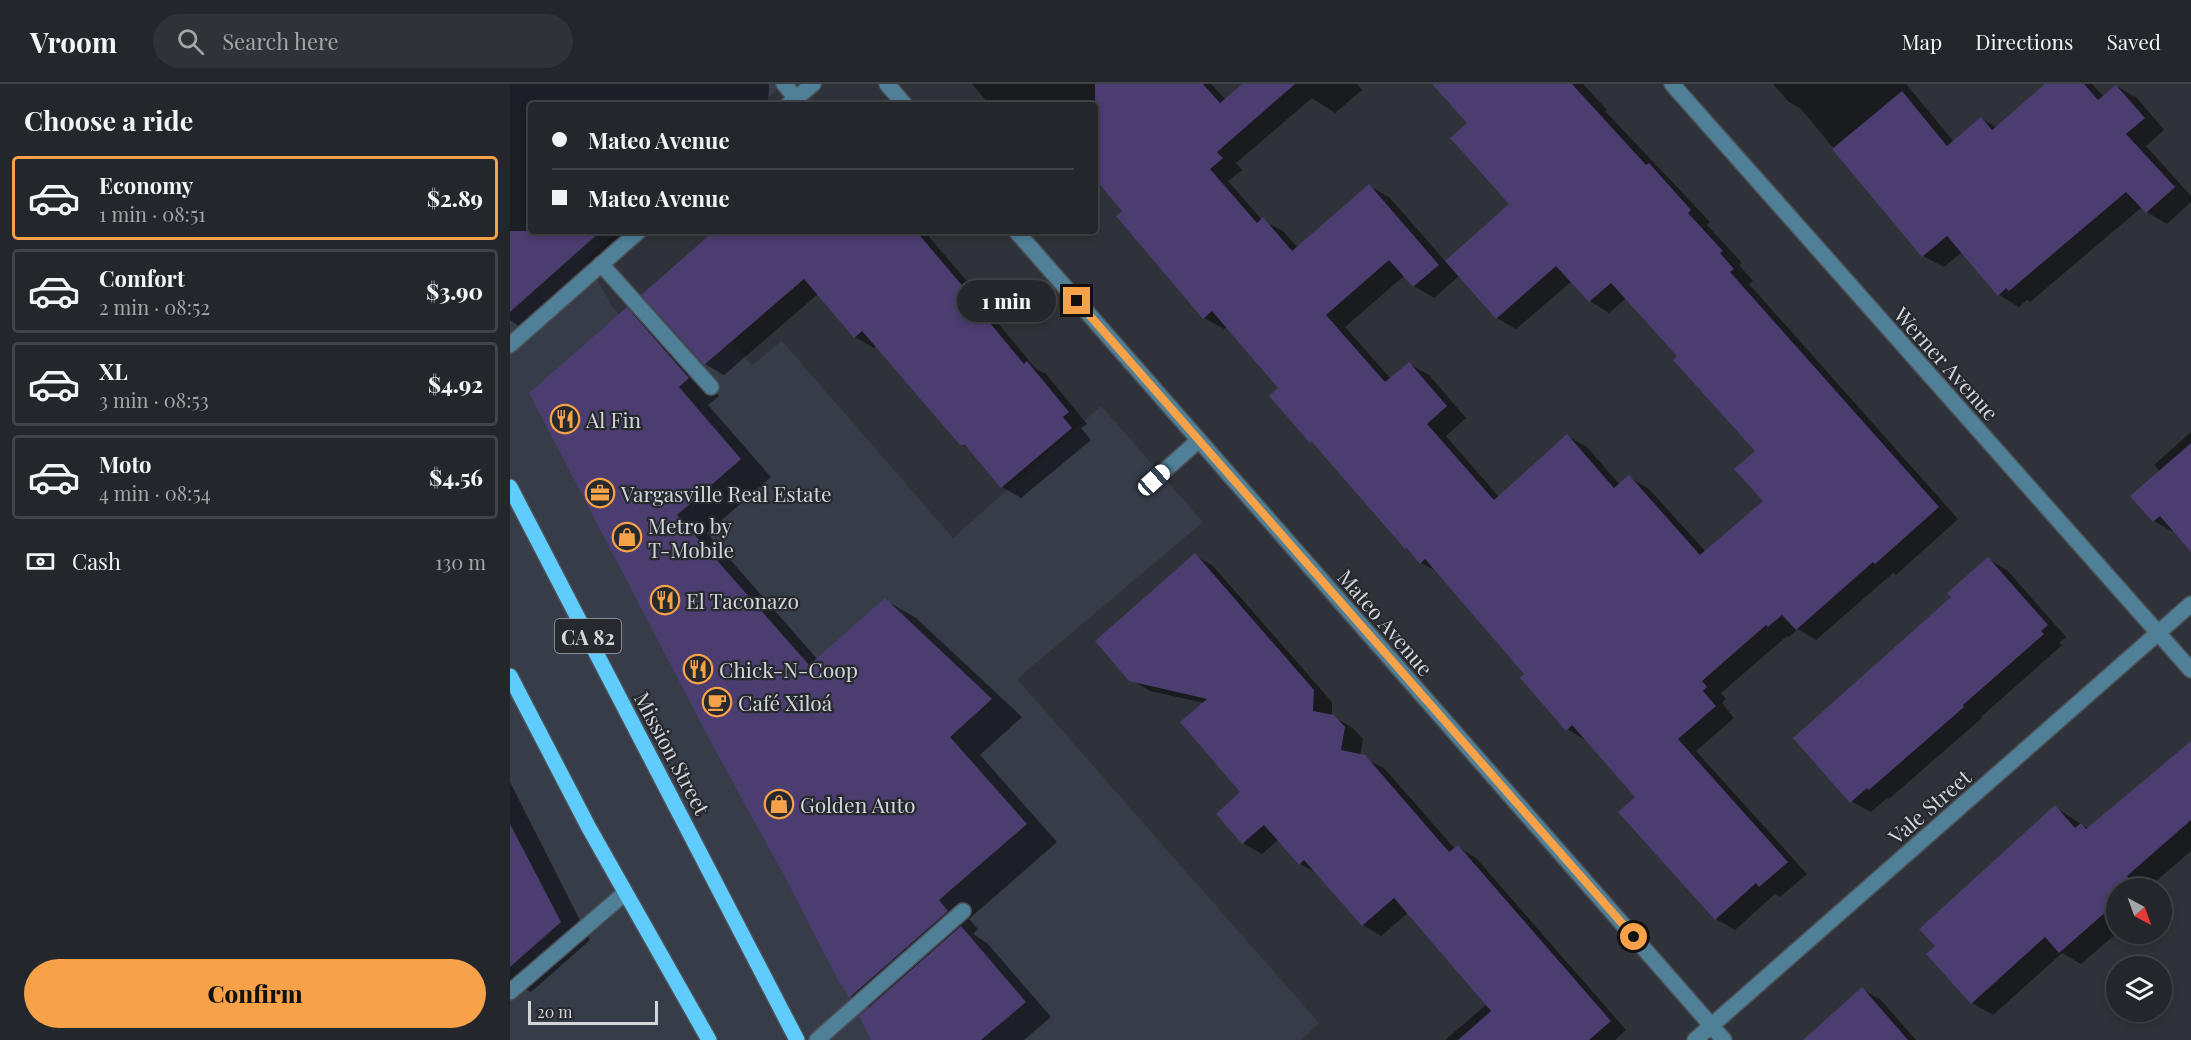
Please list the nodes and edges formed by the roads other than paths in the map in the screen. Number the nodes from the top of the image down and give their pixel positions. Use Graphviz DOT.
graph roads {
  1 [pos="784,84"];
  2 [pos="813,84"];
  3 [pos="887,84"];
  4 [pos="1672,84"];
  5 [pos="792,101"];
  6 [pos="902,102"];
  7 [pos="636,234"];
  8 [pos="1019,234"];
  9 [pos="601,264"];
  10 [pos="510,345"];
  11 [pos="711,387"];
  12 [pos="1199,440"];
  13 [pos="1154,480"];
  14 [pos="510,487"];
  15 [pos="2191,604"];
  16 [pos="2158,633"];
  17 [pos="2191,670"];
  18 [pos="510,676"];
  19 [pos="625,893"];
  20 [pos="963,911"];
  21 [pos="510,992"];
  22 [pos="1712,1026"];
  23 [pos="710,1040"];
  24 [pos="797,1040"];
  25 [pos="817,1040"];
  26 [pos="1695,1040"];
  27 [pos="1724,1040"];
  1 -- 5 [label="street"];
  2 -- 5 [label="street"];
  3 -- 6 [label="street"];
  4 -- 16 [label="street, Werner Avenue"];
  7 -- 9 [label="street"];
  8 -- 12 [label="street, Mateo Avenue"];
  9 -- 10 [label="street"];
  9 -- 11 [label="street"];
  12 -- 13 [label="street"];
  12 -- 22 [label="street, Mateo Avenue"];
  14 -- 24 [label="main road, Mission Street / CA 82"];
  15 -- 16 [label="street, Vale Street"];
  16 -- 17 [label="street, Werner Avenue"];
  16 -- 22 [label="street, Vale Street"];
  18 -- 19 [label="main road"];
  19 -- 21 [label="street"];
  19 -- 23 [label="main road"];
  20 -- 25 [label="street"];
  22 -- 26 [label="street, Vale Street"];
  22 -- 27 [label="street, Mateo Avenue"];
}
